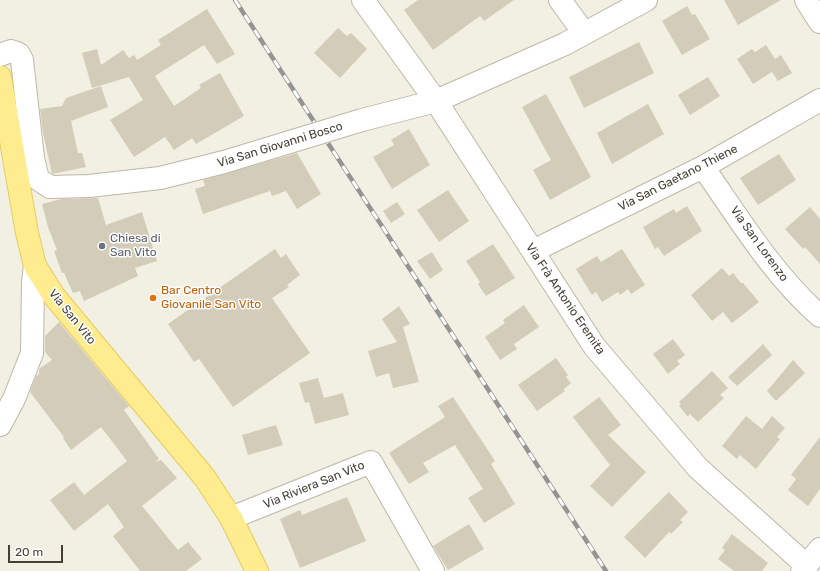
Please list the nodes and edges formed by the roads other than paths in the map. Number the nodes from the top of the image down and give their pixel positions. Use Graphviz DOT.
graph roads {
  1 [pos="363,0"];
  2 [pos="560,0"];
  3 [pos="646,0"];
  4 [pos="806,0"];
  5 [pos="820,22"];
  6 [pos="584,33"];
  7 [pos="0,55"];
  8 [pos="0,76"];
  9 [pos="820,100"];
  10 [pos="436,101"];
  11 [pos="703,167"];
  12 [pos="533,251"];
  13 [pos="35,266"];
  14 [pos="820,316"];
  15 [pos="0,425"];
  16 [pos="231,518"];
  17 [pos="820,549"];
  18 [pos="804,568"];
  19 [pos="257,571"];
  20 [pos="433,571"];
  1 -- 10 [label="street, Via Frà Antonio Eremita"];
  2 -- 6 [label="street"];
  3 -- 6 [label="street, Via San Giovanni Bosco"];
  4 -- 5 [label="street"];
  6 -- 10 [label="street, Via San Giovanni Bosco"];
  7 -- 10 [label="street, Via San Giovanni Bosco, bridge"];
  8 -- 13 [label="main road, Via San Vito"];
  9 -- 11 [label="street, Via San Gaetano Thiene"];
  10 -- 12 [label="street, Via Frà Antonio Eremita"];
  11 -- 12 [label="street, Via San Gaetano Thiene"];
  11 -- 14 [label="street, Via San Lorenzo"];
  12 -- 18 [label="street, Via Frà Antonio Eremita"];
  13 -- 15 [label="street"];
  13 -- 16 [label="main road, Via San Vito"];
  16 -- 19 [label="main road, Via San Vito"];
  16 -- 20 [label="street, Via Riviera San Vito"];
  17 -- 18 [label="street"];
}
